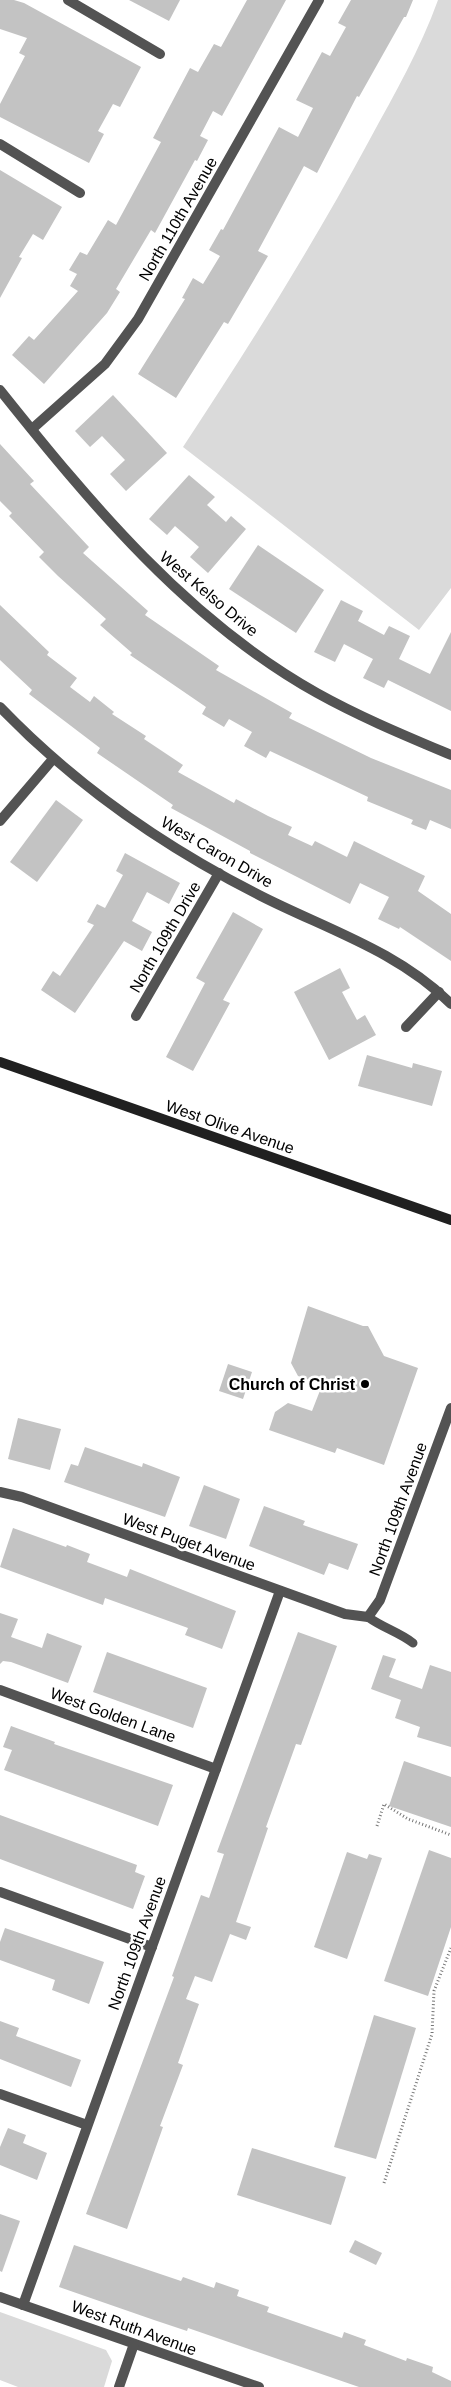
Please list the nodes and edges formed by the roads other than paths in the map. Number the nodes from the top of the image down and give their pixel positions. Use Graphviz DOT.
graph roads {
  1 [pos="68,0"];
  2 [pos="319,0"];
  3 [pos="160,54"];
  4 [pos="0,144"];
  5 [pos="80,193"];
  6 [pos="0,390"];
  7 [pos="32,429"];
  8 [pos="0,707"];
  9 [pos="451,755"];
  10 [pos="53,760"];
  11 [pos="0,821"];
  12 [pos="219,873"];
  13 [pos="439,992"];
  14 [pos="451,1004"];
  15 [pos="136,1016"];
  16 [pos="406,1028"];
  17 [pos="0,1062"];
  18 [pos="451,1220"];
  19 [pos="451,1408"];
  20 [pos="0,1492"];
  21 [pos="280,1590"];
  22 [pos="368,1617"];
  23 [pos="413,1643"];
  24 [pos="0,1690"];
  25 [pos="216,1769"];
  26 [pos="0,1892"];
  27 [pos="152,1947"];
  28 [pos="0,2094"];
  29 [pos="88,2126"];
  30 [pos="0,2297"];
  31 [pos="23,2305"];
  32 [pos="134,2344"];
  33 [pos="119,2387"];
  34 [pos="259,2387"];
  1 -- 3 [label="street"];
  2 -- 7 [label="street, North 110th Avenue"];
  4 -- 5 [label="street"];
  6 -- 7 [label="street, West Kelso Drive"];
  7 -- 9 [label="street, West Kelso Drive"];
  8 -- 10 [label="street, West Caron Drive"];
  10 -- 11 [label="street"];
  10 -- 12 [label="street, West Caron Drive"];
  12 -- 13 [label="street, West Caron Drive"];
  12 -- 15 [label="street, North 109th Drive"];
  13 -- 14 [label="street, West Caron Drive"];
  13 -- 16 [label="street"];
  17 -- 18 [label="main road, West Olive Avenue"];
  19 -- 22 [label="street, North 109th Avenue"];
  20 -- 21 [label="street, West Puget Avenue"];
  21 -- 22 [label="street, West Puget Avenue"];
  21 -- 25 [label="street, North 109th Avenue"];
  22 -- 23 [label="lane"];
  24 -- 25 [label="street, West Golden Lane"];
  25 -- 27 [label="street, North 109th Avenue"];
  26 -- 27 [label="street"];
  27 -- 29 [label="street, North 109th Avenue"];
  28 -- 29 [label="street"];
  29 -- 31 [label="street, North 109th Avenue"];
  30 -- 31 [label="street, West Ruth Avenue"];
  31 -- 32 [label="street, West Ruth Avenue"];
  32 -- 33 [label="street"];
  32 -- 34 [label="street, West Ruth Avenue"];
}
